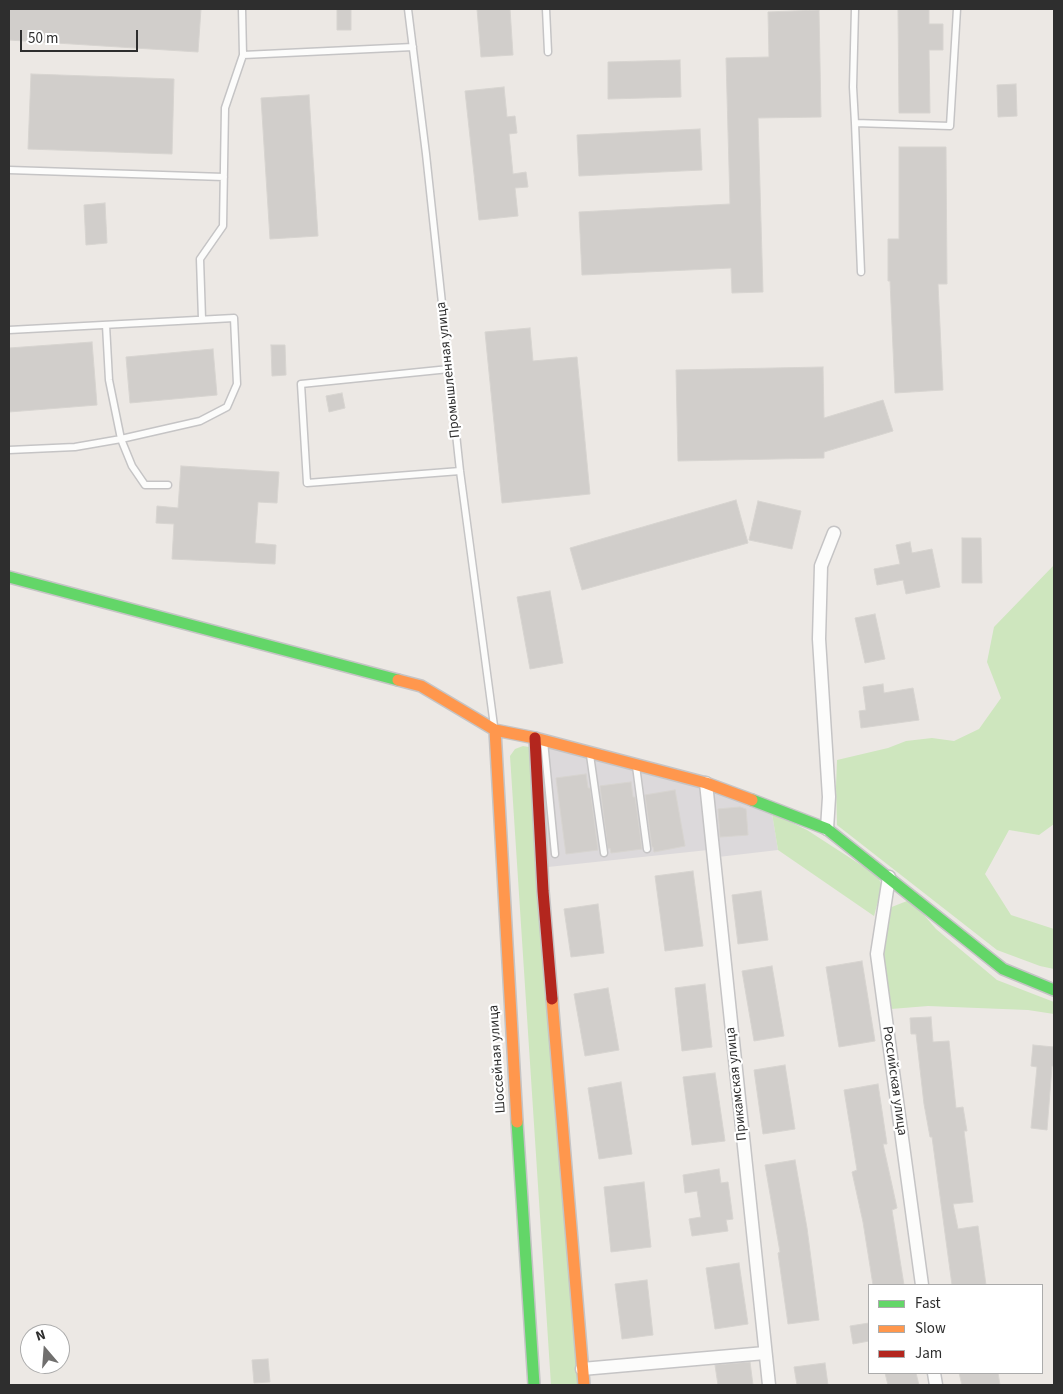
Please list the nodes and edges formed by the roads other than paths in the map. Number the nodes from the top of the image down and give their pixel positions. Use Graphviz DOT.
graph roads {
  1 [pos="242,9"];
  2 [pos="408,9"];
  3 [pos="546,9"];
  4 [pos="855,9"];
  5 [pos="957,9"];
  6 [pos="413,47"];
  7 [pos="548,52"];
  8 [pos="243,55"];
  9 [pos="855,123"];
  10 [pos="9,170"];
  11 [pos="224,177"];
  12 [pos="861,272"];
  13 [pos="202,319"];
  14 [pos="106,325"];
  15 [pos="9,330"];
  16 [pos="449,369"];
  17 [pos="120,439"];
  18 [pos="9,450"];
  19 [pos="460,471"];
  20 [pos="168,485"];
  21 [pos="834,533"];
  22 [pos="9,577"];
  23 [pos="495,730"];
  24 [pos="540,739"];
  25 [pos="590,752"];
  26 [pos="636,764"];
  27 [pos="706,783"];
  28 [pos="826,829"];
  29 [pos="647,849"];
  30 [pos="604,852"];
  31 [pos="555,854"];
  32 [pos="888,877"];
  33 [pos="1054,990"];
  34 [pos="922,1284"];
  35 [pos="764,1353"];
  36 [pos="582,1368"];
  37 [pos="534,1385"];
  38 [pos="584,1385"];
  39 [pos="769,1385"];
  1 -- 8 [label="lane"];
  2 -- 6 [label="lane, Промышленная улица"];
  3 -- 7 [label="lane"];
  4 -- 9 [label="lane"];
  5 -- 9 [label="lane"];
  6 -- 8 [label="lane"];
  6 -- 16 [label="lane, Промышленная улица"];
  8 -- 11 [label="lane"];
  9 -- 12 [label="lane"];
  10 -- 11 [label="lane"];
  11 -- 13 [label="lane"];
  13 -- 14 [label="lane"];
  13 -- 17 [label="lane"];
  14 -- 15 [label="lane"];
  14 -- 17 [label="lane"];
  16 -- 19 [label="lane, Промышленная улица"];
  16 -- 19 [label="lane"];
  17 -- 18 [label="lane"];
  17 -- 20 [label="lane"];
  19 -- 23 [label="lane, Промышленная улица"];
  21 -- 28 [label="street"];
  22 -- 23 [label="street"];
  23 -- 24 [label="street"];
  23 -- 37 [label="street, Шоссейная улица"];
  24 -- 25 [label="street"];
  24 -- 31 [label="lane"];
  24 -- 36 [label="street"];
  25 -- 26 [label="street"];
  25 -- 30 [label="lane"];
  26 -- 27 [label="street"];
  26 -- 29 [label="lane"];
  27 -- 28 [label="street"];
  27 -- 35 [label="street, Прикамская улица"];
  28 -- 32 [label="street"];
  32 -- 33 [label="street"];
  32 -- 34 [label="street, Российская улица"];
  35 -- 36 [label="street"];
  35 -- 39 [label="street, Прикамская улица"];
  36 -- 38 [label="street"];
}
